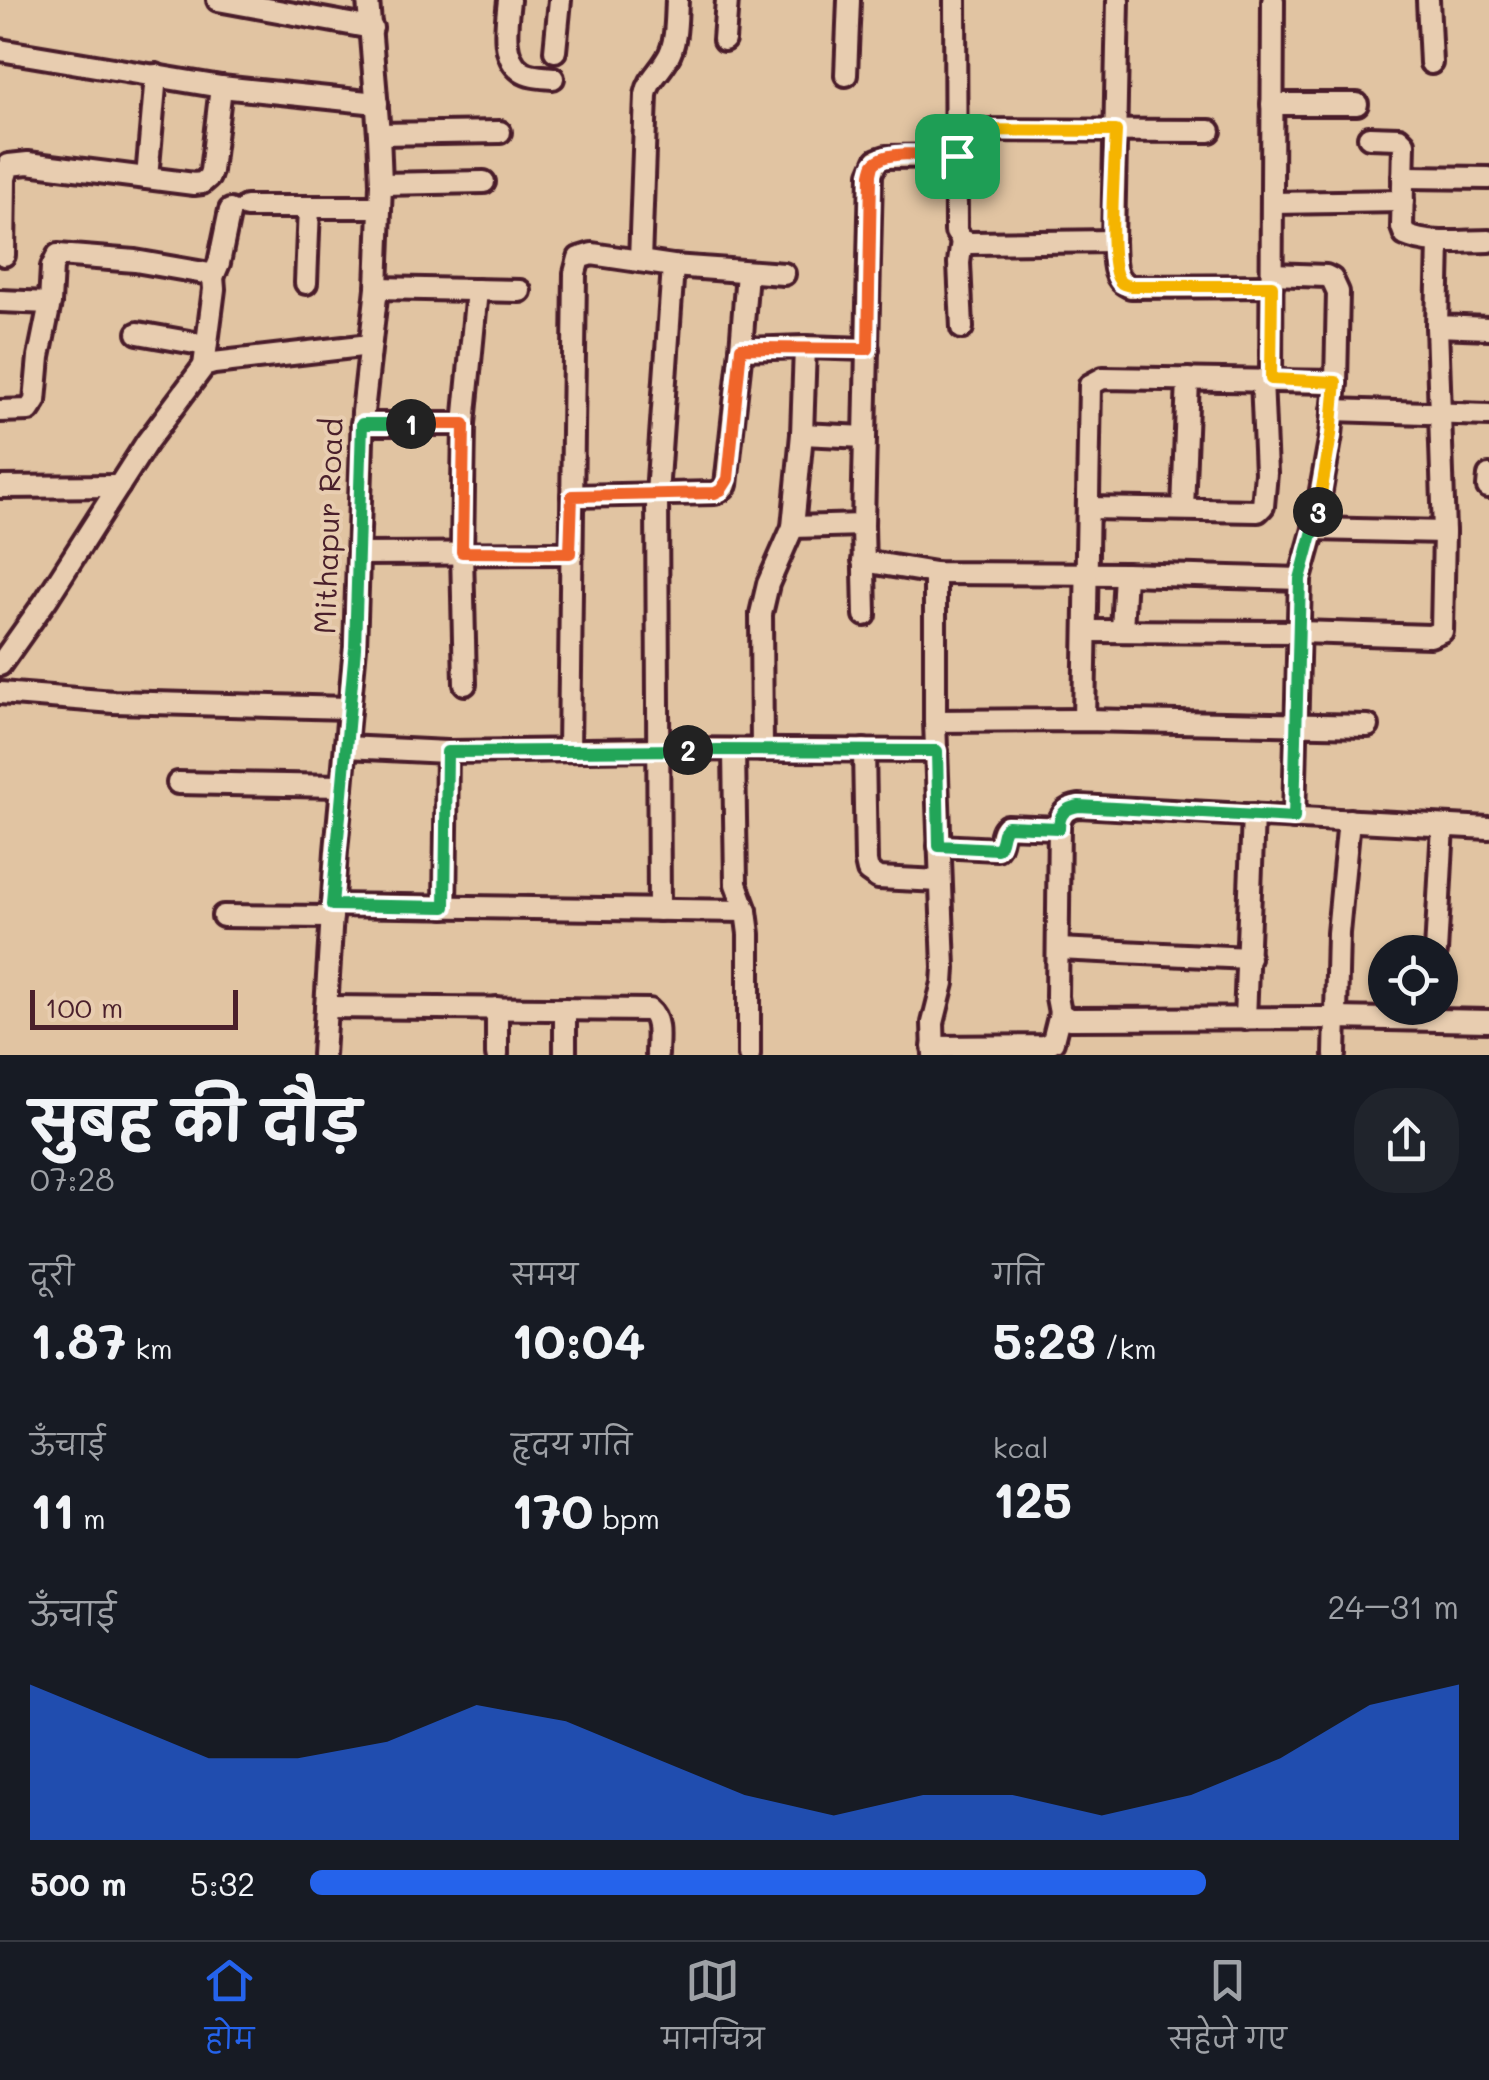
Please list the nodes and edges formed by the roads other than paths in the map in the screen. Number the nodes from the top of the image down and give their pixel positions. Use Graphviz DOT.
graph roads {
  1 [pos="218,0"];
  2 [pos="368,0"];
  3 [pos="509,0"];
  4 [pos="560,0"];
  5 [pos="678,0"];
  6 [pos="727,0"];
  7 [pos="849,0"];
  8 [pos="955,0"];
  9 [pos="1118,0"];
  10 [pos="1272,0"];
  11 [pos="1428,0"];
  12 [pos="372,28"];
  13 [pos="724,40"];
  14 [pos="0,50"];
  15 [pos="554,51"];
  16 [pos="1431,63"];
  17 [pos="846,74"];
  18 [pos="156,75"];
  19 [pos="553,78"];
  20 [pos="221,88"];
  21 [pos="377,103"];
  22 [pos="1272,104"];
  23 [pos="1357,104"];
  24 [pos="957,130"];
  25 [pos="1116,131"];
  26 [pos="1210,131"];
  27 [pos="500,132"];
  28 [pos="379,134"];
  29 [pos="1369,138"];
  30 [pos="957,156"];
  31 [pos="1403,177"];
  32 [pos="147,178"];
  33 [pos="1489,178"];
  34 [pos="484,182"];
  35 [pos="381,184"];
  36 [pos="1403,201"];
  37 [pos="1272,203"];
  38 [pos="309,207"];
  39 [pos="380,207"];
  40 [pos="962,240"];
  41 [pos="1113,241"];
  42 [pos="1489,241"];
  43 [pos="1439,242"];
  44 [pos="4,255"];
  45 [pos="640,260"];
  46 [pos="672,266"];
  47 [pos="747,272"];
  48 [pos="784,274"];
  49 [pos="213,277"];
  50 [pos="1272,280"];
  51 [pos="306,283"];
  52 [pos="377,288"];
  53 [pos="476,290"];
  54 [pos="520,290"];
  55 [pos="0,301"];
  56 [pos="50,304"];
  57 [pos="1437,326"];
  58 [pos="962,328"];
  59 [pos="1489,328"];
  60 [pos="138,334"];
  61 [pos="370,345"];
  62 [pos="741,348"];
  63 [pos="805,348"];
  64 [pos="868,349"];
  65 [pos="205,355"];
  66 [pos="1188,379"];
  67 [pos="1266,379"];
  68 [pos="1336,382"];
  69 [pos="1333,410"];
  70 [pos="0,411"];
  71 [pos="1441,414"];
  72 [pos="1489,415"];
  73 [pos="362,424"];
  74 [pos="464,424"];
  75 [pos="802,434"];
  76 [pos="865,438"];
  77 [pos="1489,476"];
  78 [pos="119,486"];
  79 [pos="0,487"];
  80 [pos="1488,487"];
  81 [pos="657,494"];
  82 [pos="572,496"];
  83 [pos="1088,508"];
  84 [pos="1182,509"];
  85 [pos="863,525"];
  86 [pos="792,527"];
  87 [pos="1314,529"];
  88 [pos="1444,532"];
  89 [pos="462,552"];
  90 [pos="570,553"];
  91 [pos="359,554"];
  92 [pos="862,561"];
  93 [pos="936,573"];
  94 [pos="1088,574"];
  95 [pos="1124,574"];
  96 [pos="1300,579"];
  97 [pos="865,615"];
  98 [pos="1086,631"];
  99 [pos="1122,631"];
  100 [pos="1299,632"];
  101 [pos="2,660"];
  102 [pos="465,684"];
  103 [pos="0,692"];
  104 [pos="349,708"];
  105 [pos="1084,720"];
  106 [pos="935,721"];
  107 [pos="1298,724"];
  108 [pos="1368,726"];
  109 [pos="346,748"];
  110 [pos="658,749"];
  111 [pos="569,750"];
  112 [pos="734,750"];
  113 [pos="762,750"];
  114 [pos="864,750"];
  115 [pos="937,751"];
  116 [pos="447,752"];
  117 [pos="178,783"];
  118 [pos="342,786"];
  119 [pos="1254,816"];
  120 [pos="1294,818"];
  121 [pos="1349,820"];
  122 [pos="1443,826"];
  123 [pos="1059,828"];
  124 [pos="1489,828"];
  125 [pos="939,846"];
  126 [pos="940,881"];
  127 [pos="445,907"];
  128 [pos="659,910"];
  129 [pos="332,911"];
  130 [pos="746,911"];
  131 [pos="223,916"];
  132 [pos="1437,935"];
  133 [pos="1058,949"];
  134 [pos="1249,958"];
  135 [pos="326,1007"];
  136 [pos="497,1008"];
  137 [pos="565,1009"];
  138 [pos="1060,1013"];
  139 [pos="1368,1017"];
  140 [pos="1458,1017"];
  141 [pos="1245,1018"];
  142 [pos="1336,1018"];
  143 [pos="1489,1021"];
  144 [pos="933,1051"];
  145 [pos="323,1055"];
  146 [pos="497,1055"];
  147 [pos="565,1055"];
  148 [pos="656,1055"];
  149 [pos="749,1055"];
  150 [pos="1335,1055"];
  1 -- 12 [label="street"];
  2 -- 12 [label="street, Mithapur Road"];
  3 -- 19 [label="street"];
  4 -- 15 [label="street"];
  5 -- 45 [label="street"];
  6 -- 13 [label="street"];
  7 -- 17 [label="street"];
  8 -- 24 [label="street"];
  9 -- 25 [label="street"];
  10 -- 22 [label="street"];
  11 -- 16 [label="street"];
  12 -- 21 [label="street, Mithapur Road"];
  14 -- 18 [label="street"];
  18 -- 20 [label="street"];
  18 -- 32 [label="street"];
  20 -- 21 [label="street"];
  20 -- 32 [label="street"];
  21 -- 28 [label="street, Mithapur Road"];
  22 -- 23 [label="street"];
  22 -- 37 [label="street"];
  24 -- 25 [label="street"];
  24 -- 30 [label="street"];
  25 -- 26 [label="street"];
  25 -- 41 [label="street"];
  27 -- 28 [label="street"];
  28 -- 35 [label="street, Mithapur Road"];
  29 -- 31 [label="street"];
  30 -- 40 [label="street"];
  30 -- 64 [label="street"];
  31 -- 33 [label="street"];
  31 -- 36 [label="street"];
  32 -- 44 [label="street"];
  34 -- 35 [label="street"];
  35 -- 39 [label="street, Mithapur Road"];
  36 -- 37 [label="street"];
  36 -- 43 [label="street"];
  37 -- 50 [label="street"];
  38 -- 39 [label="street"];
  38 -- 49 [label="street"];
  38 -- 51 [label="street"];
  39 -- 52 [label="street, Mithapur Road"];
  40 -- 41 [label="street"];
  40 -- 58 [label="street"];
  41 -- 50 [label="street"];
  42 -- 43 [label="street"];
  43 -- 57 [label="street"];
  45 -- 46 [label="street"];
  45 -- 82 [label="street"];
  46 -- 47 [label="street"];
  46 -- 81 [label="street"];
  47 -- 48 [label="street"];
  47 -- 62 [label="street"];
  49 -- 56 [label="street"];
  49 -- 65 [label="street"];
  50 -- 67 [label="street"];
  50 -- 68 [label="street"];
  52 -- 53 [label="street"];
  52 -- 61 [label="street, Mithapur Road"];
  53 -- 54 [label="street"];
  53 -- 74 [label="street"];
  55 -- 56 [label="street"];
  56 -- 70 [label="street"];
  57 -- 59 [label="street"];
  57 -- 71 [label="street"];
  60 -- 65 [label="street"];
  61 -- 65 [label="street"];
  61 -- 73 [label="street, Mithapur Road"];
  62 -- 63 [label="street"];
  62 -- 81 [label="street"];
  63 -- 64 [label="street"];
  63 -- 75 [label="street"];
  64 -- 76 [label="street"];
  65 -- 78 [label="street"];
  66 -- 67 [label="street"];
  66 -- 83 [label="street"];
  66 -- 84 [label="street"];
  67 -- 68 [label="street"];
  67 -- 84 [label="street"];
  68 -- 69 [label="street"];
  69 -- 71 [label="street"];
  69 -- 87 [label="street"];
  71 -- 72 [label="street"];
  71 -- 88 [label="street"];
  73 -- 74 [label="street"];
  73 -- 91 [label="street, Mithapur Road"];
  74 -- 89 [label="street"];
  75 -- 76 [label="street"];
  75 -- 86 [label="street"];
  76 -- 85 [label="street"];
  77 -- 80 [label="street"];
  78 -- 79 [label="street"];
  78 -- 101 [label="street"];
  81 -- 82 [label="street"];
  81 -- 110 [label="street"];
  82 -- 90 [label="street"];
  83 -- 84 [label="street"];
  83 -- 94 [label="street"];
  85 -- 86 [label="street"];
  85 -- 92 [label="street"];
  86 -- 113 [label="street"];
  87 -- 88 [label="street"];
  87 -- 96 [label="street"];
  88 -- 100 [label="street"];
  89 -- 90 [label="street"];
  89 -- 91 [label="street"];
  89 -- 102 [label="street"];
  90 -- 111 [label="street"];
  91 -- 104 [label="street, Mithapur Road"];
  92 -- 93 [label="street"];
  92 -- 97 [label="street"];
  93 -- 94 [label="street"];
  93 -- 106 [label="street"];
  94 -- 95 [label="street"];
  94 -- 98 [label="street"];
  95 -- 96 [label="street"];
  95 -- 99 [label="street"];
  96 -- 100 [label="street"];
  98 -- 99 [label="street"];
  98 -- 105 [label="street"];
  99 -- 100 [label="street"];
  100 -- 107 [label="street"];
  103 -- 104 [label="street"];
  104 -- 109 [label="street, Mithapur Road"];
  105 -- 106 [label="street"];
  105 -- 107 [label="street"];
  106 -- 115 [label="street"];
  107 -- 108 [label="street"];
  107 -- 120 [label="street"];
  109 -- 116 [label="street"];
  109 -- 118 [label="street, Mithapur Road"];
  110 -- 111 [label="street"];
  110 -- 112 [label="street"];
  110 -- 128 [label="street"];
  111 -- 116 [label="street"];
  112 -- 113 [label="street"];
  112 -- 130 [label="street"];
  113 -- 114 [label="street"];
  114 -- 115 [label="street"];
  114 -- 126 [label="street"];
  115 -- 125 [label="street"];
  116 -- 127 [label="street"];
  117 -- 118 [label="street"];
  118 -- 129 [label="street, Mithapur Road"];
  119 -- 120 [label="street"];
  119 -- 123 [label="street"];
  119 -- 134 [label="street"];
  120 -- 121 [label="street"];
  121 -- 122 [label="street"];
  121 -- 142 [label="street"];
  122 -- 124 [label="street"];
  122 -- 132 [label="street"];
  123 -- 125 [label="street"];
  123 -- 133 [label="street"];
  125 -- 126 [label="street"];
  126 -- 144 [label="street"];
  127 -- 128 [label="street"];
  127 -- 129 [label="street"];
  128 -- 130 [label="street"];
  129 -- 131 [label="street"];
  129 -- 135 [label="street, Mithapur Road"];
  130 -- 149 [label="street"];
  133 -- 134 [label="street"];
  133 -- 138 [label="street"];
  134 -- 141 [label="street"];
  135 -- 136 [label="street"];
  135 -- 145 [label="street, Mithapur Road"];
  136 -- 137 [label="street"];
  136 -- 146 [label="street"];
  137 -- 147 [label="street"];
  137 -- 148 [label="street"];
  138 -- 141 [label="street"];
  138 -- 144 [label="street"];
  139 -- 142 [label="street"];
  140 -- 143 [label="street"];
  141 -- 142 [label="street"];
  142 -- 150 [label="street"];
}
